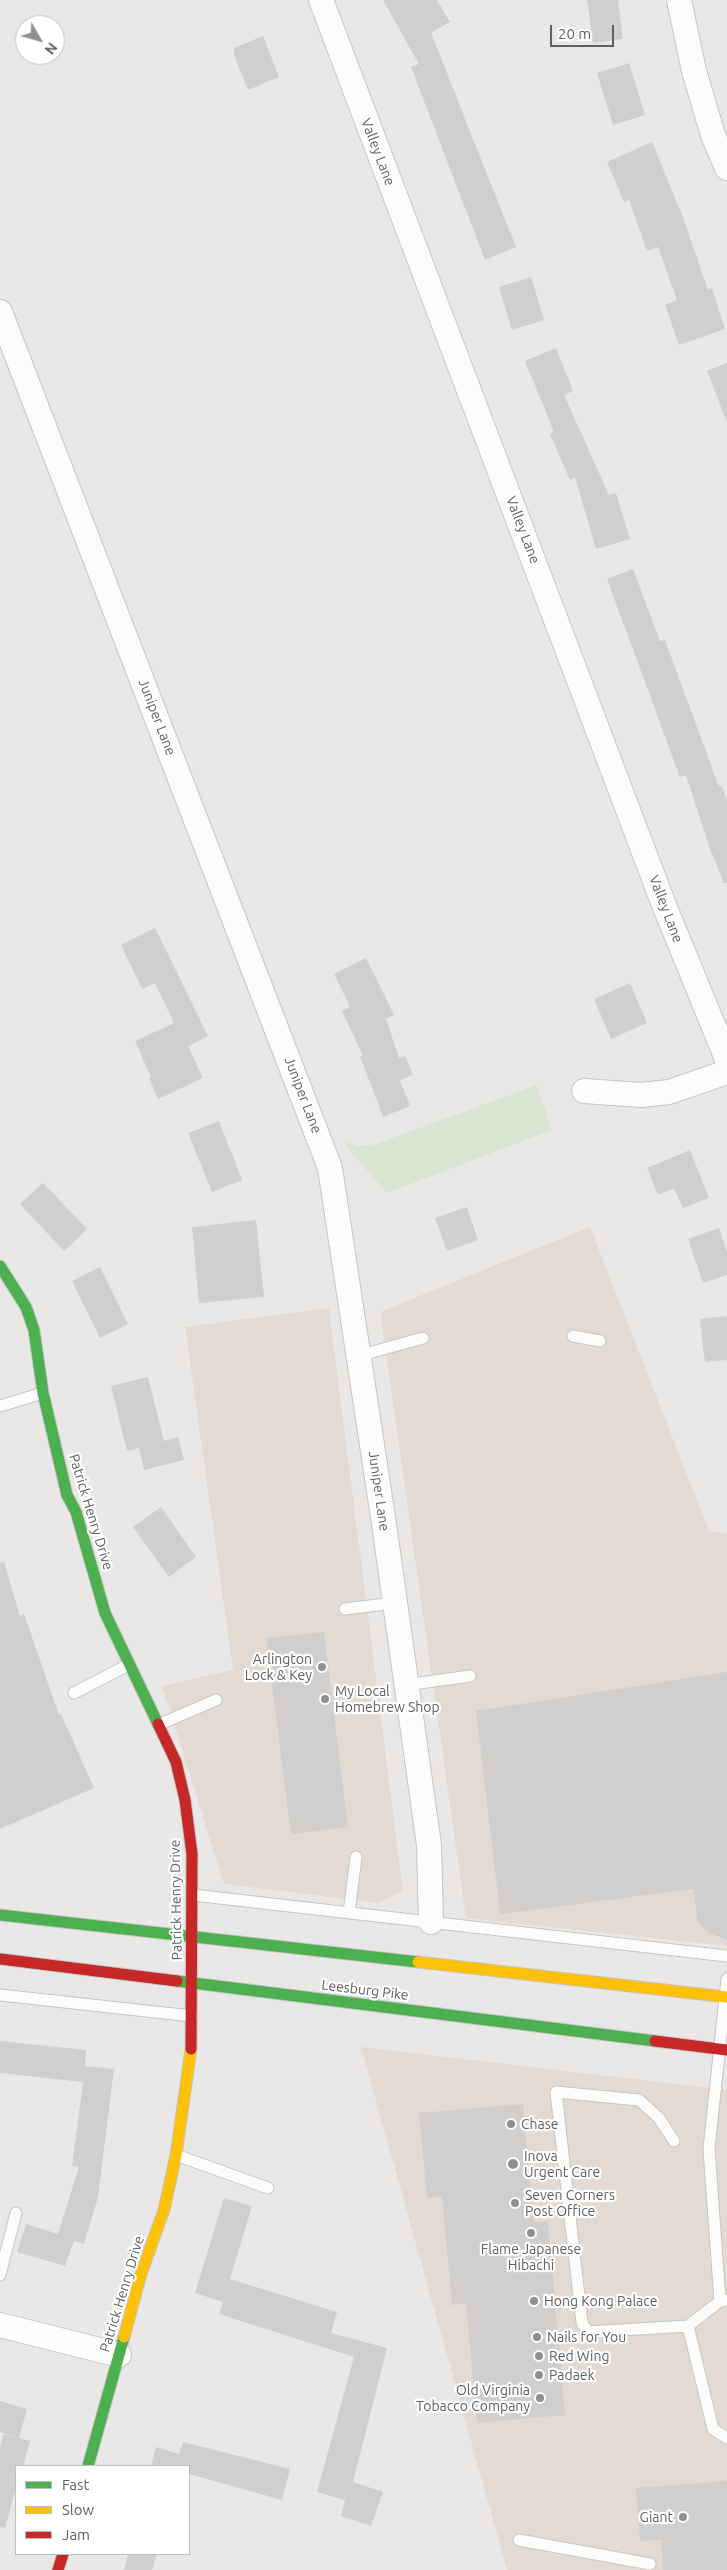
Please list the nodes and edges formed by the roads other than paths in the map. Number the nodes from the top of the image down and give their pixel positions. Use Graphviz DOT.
graph roads {
  1 [pos="321,0"];
  2 [pos="679,0"];
  3 [pos="727,168"];
  4 [pos="0,312"];
  5 [pos="727,1059"];
  6 [pos="727,1072"];
  7 [pos="584,1091"];
  8 [pos="0,1266"];
  9 [pos="573,1336"];
  10 [pos="423,1338"];
  11 [pos="600,1341"];
  12 [pos="358,1356"];
  13 [pos="43,1393"];
  14 [pos="0,1406"];
  15 [pos="394,1603"];
  16 [pos="345,1609"];
  17 [pos="128,1665"];
  18 [pos="470,1676"];
  19 [pos="405,1685"];
  20 [pos="74,1693"];
  21 [pos="216,1700"];
  22 [pos="158,1725"];
  23 [pos="356,1857"];
  24 [pos="193,1895"];
  25 [pos="348,1913"];
  26 [pos="0,1915"];
  27 [pos="431,1922"];
  28 [pos="193,1937"];
  29 [pos="727,1956"];
  30 [pos="0,1959"];
  31 [pos="727,1979"];
  32 [pos="192,1983"];
  33 [pos="0,1995"];
  34 [pos="726,1997"];
  35 [pos="192,2016"];
  36 [pos="723,2050"];
  37 [pos="674,2141"];
  38 [pos="176,2155"];
  39 [pos="268,2188"];
  40 [pos="16,2213"];
  41 [pos="0,2275"];
  42 [pos="723,2300"];
  43 [pos="0,2325"];
  44 [pos="688,2326"];
  45 [pos="119,2355"];
  46 [pos="727,2438"];
  47 [pos="88,2465"];
  48 [pos="519,2540"];
  49 [pos="63,2555"];
  50 [pos="650,2564"];
  51 [pos="58,2570"];
  1 -- 5 [label="street, Valley Lane"];
  2 -- 3 [label="street"];
  4 -- 12 [label="street, Juniper Lane"];
  6 -- 7 [label="street"];
  8 -- 13 [label="main road, Patrick Henry Drive"];
  9 -- 11 [label="lane"];
  10 -- 12 [label="lane"];
  12 -- 15 [label="street, Juniper Lane"];
  13 -- 14 [label="lane"];
  13 -- 17 [label="main road, Patrick Henry Drive"];
  15 -- 16 [label="lane"];
  15 -- 19 [label="street, Juniper Lane"];
  17 -- 20 [label="lane"];
  17 -- 22 [label="main road, Patrick Henry Drive"];
  18 -- 19 [label="lane"];
  19 -- 27 [label="street, Juniper Lane"];
  21 -- 22 [label="lane"];
  22 -- 24 [label="main road, Patrick Henry Drive"];
  23 -- 25 [label="lane"];
  24 -- 25 [label="lane"];
  24 -- 28 [label="main road, Patrick Henry Drive"];
  25 -- 27 [label="lane"];
  26 -- 28 [label="main road"];
  27 -- 29 [label="lane"];
  28 -- 32 [label="main road, Patrick Henry Drive"];
  28 -- 34 [label="main road"];
  30 -- 32 [label="main road, Leesburg Pike"];
  31 -- 34 [label="lane"];
  32 -- 35 [label="main road, Patrick Henry Drive"];
  32 -- 36 [label="main road, Leesburg Pike"];
  33 -- 35 [label="lane"];
  34 -- 36 [label="lane"];
  35 -- 38 [label="main road, Patrick Henry Drive"];
  36 -- 42 [label="lane"];
  37 -- 44 [label="lane"];
  38 -- 39 [label="lane"];
  38 -- 45 [label="main road, Patrick Henry Drive"];
  40 -- 41 [label="lane"];
  42 -- 44 [label="lane"];
  43 -- 45 [label="street"];
  44 -- 46 [label="lane"];
  45 -- 47 [label="main road, Patrick Henry Drive"];
  48 -- 50 [label="lane"];
  49 -- 51 [label="main road"];
}
